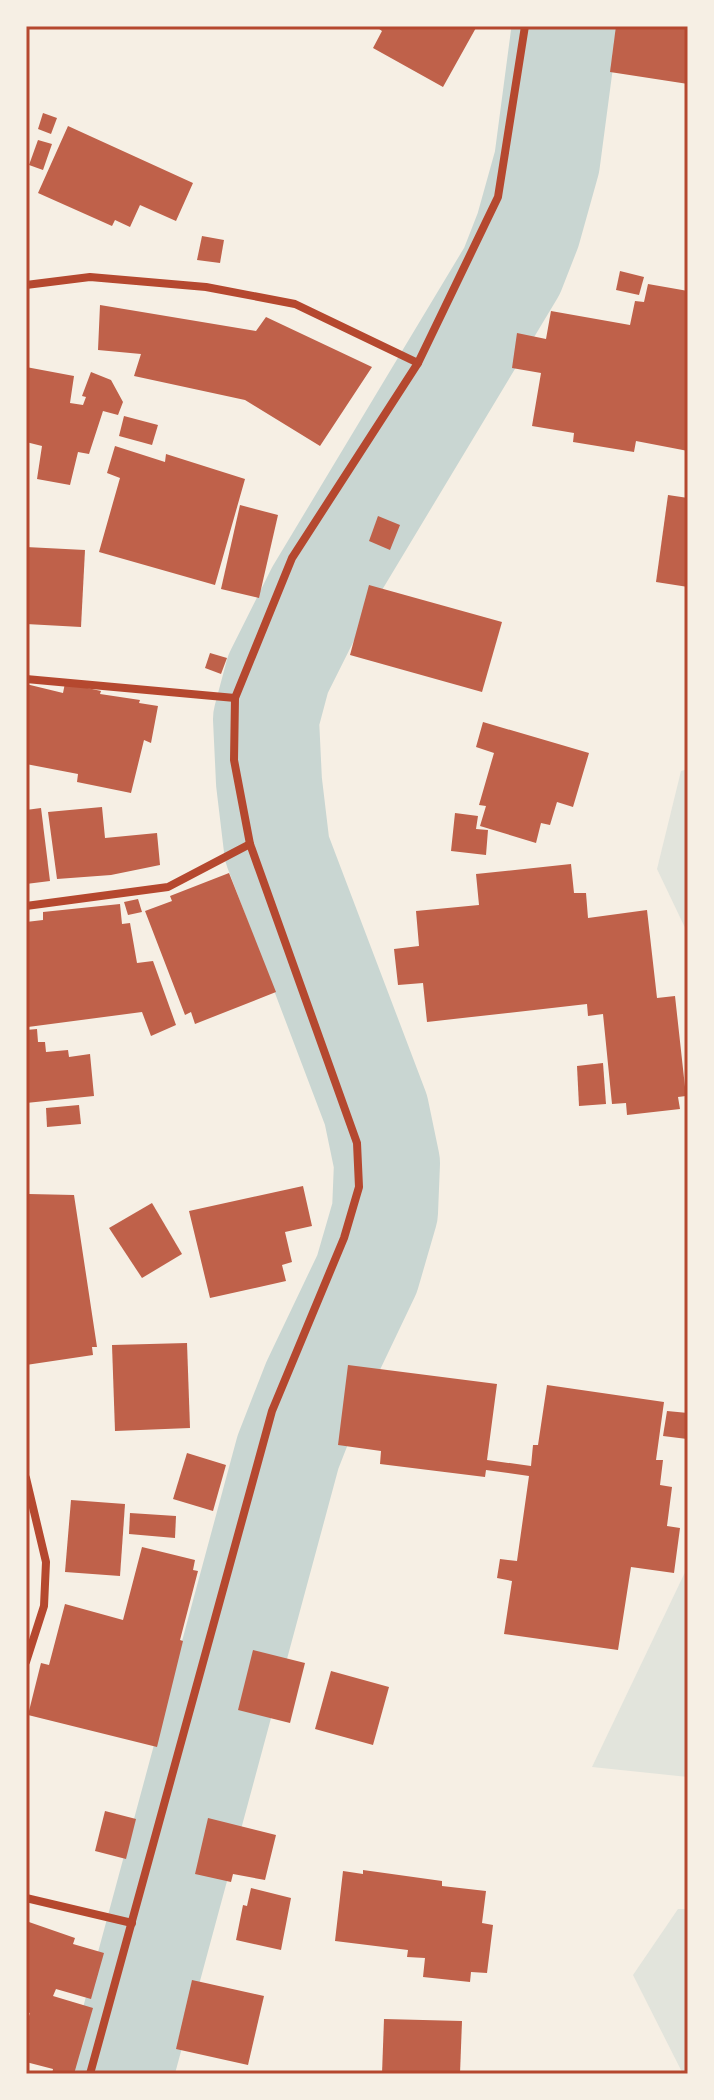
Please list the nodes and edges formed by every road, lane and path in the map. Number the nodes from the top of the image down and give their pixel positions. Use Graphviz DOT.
graph roads {
  1 [pos="525,26"];
  2 [pos="26,285"];
  3 [pos="418,363"];
  4 [pos="26,679"];
  5 [pos="235,698"];
  6 [pos="250,844"];
  7 [pos="26,906"];
  8 [pos="26,1478"];
  9 [pos="26,1662"];
  10 [pos="26,1898"];
  11 [pos="132,1923"];
  12 [pos="90,2074"];
  1 -- 3 [label="street"];
  2 -- 3 [label="street"];
  3 -- 5 [label="street"];
  4 -- 5 [label="street"];
  5 -- 6 [label="street"];
  6 -- 7 [label="street"];
  6 -- 11 [label="street"];
  8 -- 9 [label="street"];
  10 -- 11 [label="street"];
  11 -- 12 [label="street"];
}
